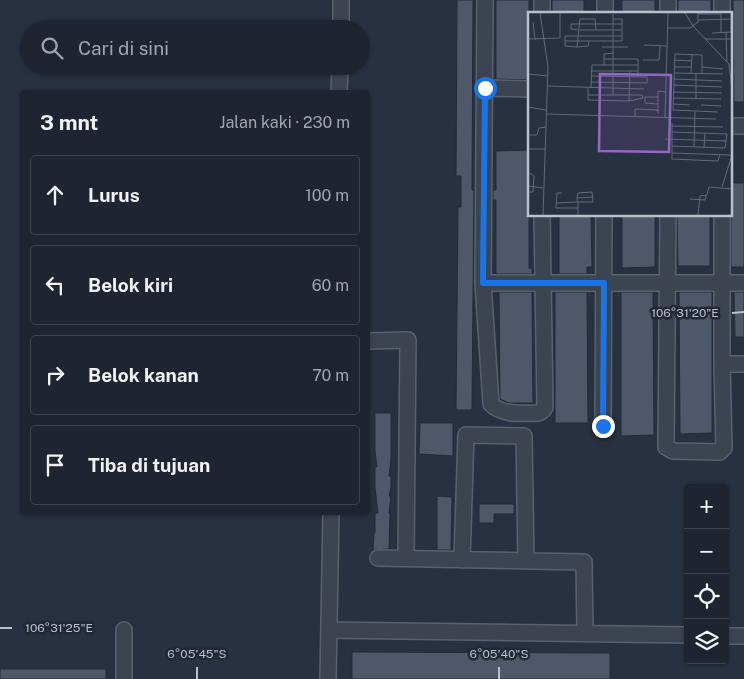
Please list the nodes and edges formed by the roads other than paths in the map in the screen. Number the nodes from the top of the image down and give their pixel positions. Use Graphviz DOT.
graph roads {
  1 [pos="341,0"];
  2 [pos="485,0"];
  3 [pos="340,20"];
  4 [pos="340,75"];
  5 [pos="485,88"];
  6 [pos="528,89"];
  7 [pos="339,90"];
  8 [pos="542,216"];
  9 [pos="604,216"];
  10 [pos="668,216"];
  11 [pos="722,216"];
  12 [pos="483,283"];
  13 [pos="543,283"];
  14 [pos="604,283"];
  15 [pos="669,283"];
  16 [pos="722,283"];
  17 [pos="744,283"];
  18 [pos="370,341"];
  19 [pos="722,364"];
  20 [pos="744,364"];
  21 [pos="603,426"];
  22 [pos="331,515"];
  23 [pos="378,558"];
  24 [pos="406,558"];
  25 [pos="462,560"];
  26 [pos="526,561"];
  27 [pos="124,630"];
  28 [pos="329,630"];
  29 [pos="585,634"];
  30 [pos="684,635"];
  31 [pos="729,636"];
  32 [pos="744,636"];
  33 [pos="124,679"];
  34 [pos="328,679"];
  1 -- 3 [label="street"];
  2 -- 5 [label="street"];
  4 -- 7 [label="street"];
  5 -- 6 [label="street"];
  5 -- 12 [label="street"];
  8 -- 13 [label="street"];
  9 -- 14 [label="street"];
  10 -- 15 [label="street"];
  11 -- 16 [label="street"];
  12 -- 13 [label="street"];
  12 -- 13 [label="street"];
  13 -- 14 [label="street"];
  14 -- 15 [label="street"];
  14 -- 21 [label="street"];
  15 -- 16 [label="street"];
  15 -- 19 [label="street"];
  16 -- 17 [label="street"];
  16 -- 19 [label="street"];
  18 -- 24 [label="street"];
  19 -- 20 [label="street"];
  22 -- 28 [label="street"];
  23 -- 24 [label="street"];
  24 -- 25 [label="street"];
  25 -- 26 [label="street"];
  25 -- 26 [label="street"];
  26 -- 29 [label="street"];
  27 -- 33 [label="street"];
  28 -- 29 [label="street"];
  28 -- 34 [label="street"];
  29 -- 30 [label="street"];
  31 -- 32 [label="street"];
}
